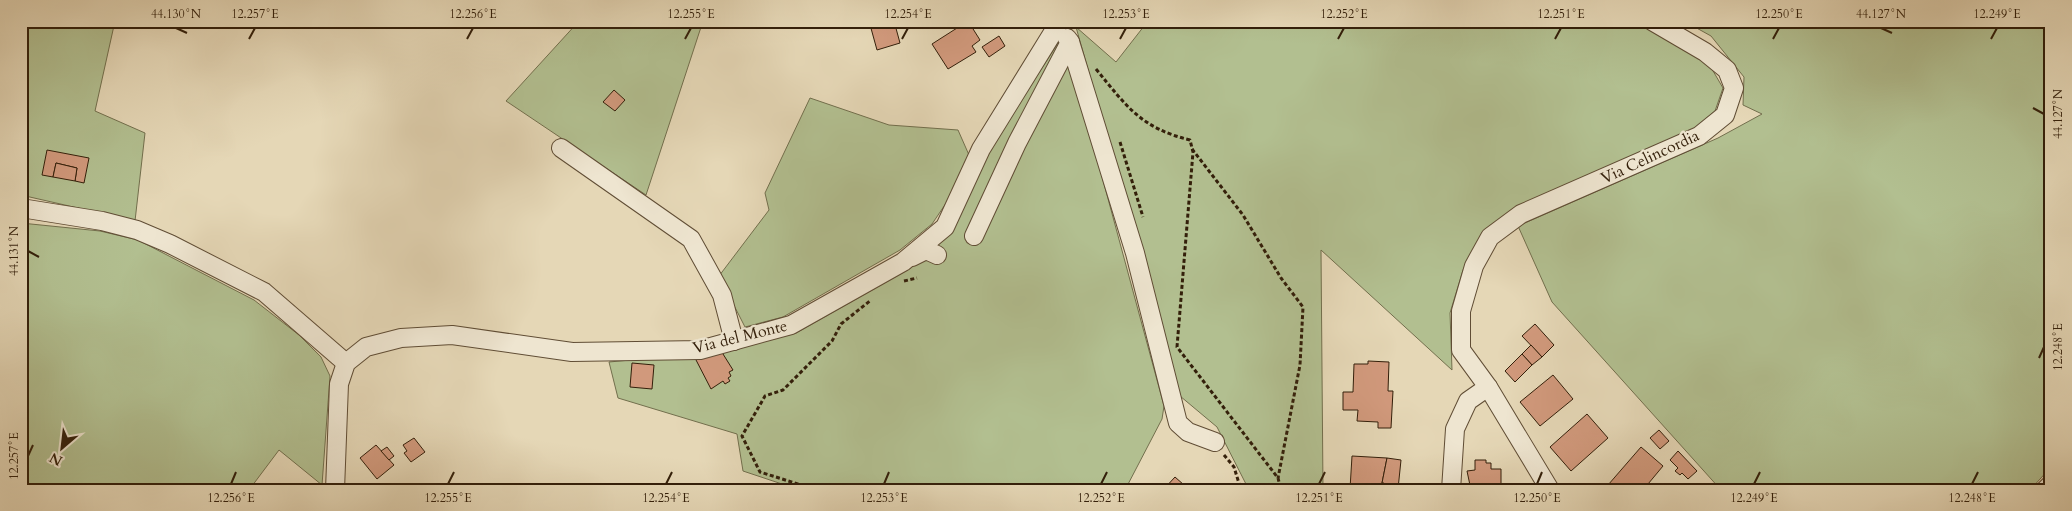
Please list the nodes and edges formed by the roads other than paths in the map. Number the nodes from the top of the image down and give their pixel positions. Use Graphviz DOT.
graph roads {
  1 [pos="1652,21"];
  2 [pos="1059,23"];
  3 [pos="1070,42"];
  4 [pos="561,148"];
  5 [pos="21,208"];
  6 [pos="974,236"];
  7 [pos="937,255"];
  8 [pos="903,262"];
  9 [pos="734,341"];
  10 [pos="346,363"];
  11 [pos="1488,387"];
  12 [pos="1215,442"];
  13 [pos="2051,484"];
  14 [pos="335,490"];
  15 [pos="1451,490"];
  16 [pos="1550,490"];
  17 [pos="2045,490"];
  1 -- 11 [label="street, Via Celincordia"];
  2 -- 3 [label="street"];
  2 -- 8 [label="street, Via del Monte"];
  3 -- 6 [label="street"];
  3 -- 12 [label="street"];
  4 -- 9 [label="street"];
  5 -- 10 [label="street"];
  7 -- 8 [label="street"];
  8 -- 9 [label="street, Via del Monte"];
  9 -- 10 [label="street, Via del Monte"];
  10 -- 14 [label="street"];
  11 -- 15 [label="street"];
  11 -- 16 [label="street, Via Celincordia"];
  13 -- 17 [label="street"];
}
